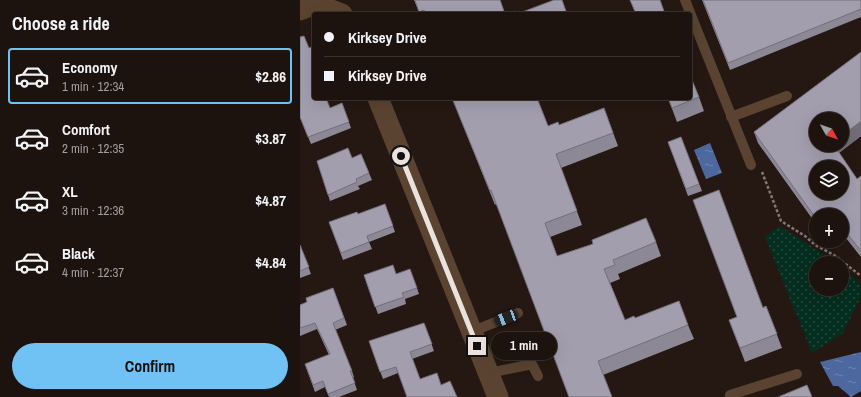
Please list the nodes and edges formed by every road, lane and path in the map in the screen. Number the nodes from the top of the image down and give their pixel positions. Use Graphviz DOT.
graph roads {
  1 [pos="685,0"];
  2 [pos="300,10"];
  3 [pos="337,12"];
  4 [pos="690,12"];
  5 [pos="692,17"];
  6 [pos="787,96"];
  7 [pos="379,100"];
  8 [pos="732,117"];
  9 [pos="751,166"];
  10 [pos="861,276"];
  11 [pos="518,313"];
  12 [pos="471,332"];
  13 [pos="488,373"];
  14 [pos="797,374"];
  15 [pos="538,376"];
  16 [pos="730,395"];
  17 [pos="498,397"];
  1 -- 4 [label="lane"];
  2 -- 3 [label="street"];
  5 -- 8 [label="lane"];
  6 -- 8 [label="lane"];
  7 -- 12 [label="street"];
  8 -- 9 [label="lane"];
  9 -- 10 [label="path"];
  11 -- 12 [label="lane"];
  12 -- 13 [label="street"];
  13 -- 15 [label="lane"];
  13 -- 17 [label="street"];
  14 -- 16 [label="lane"];
}
